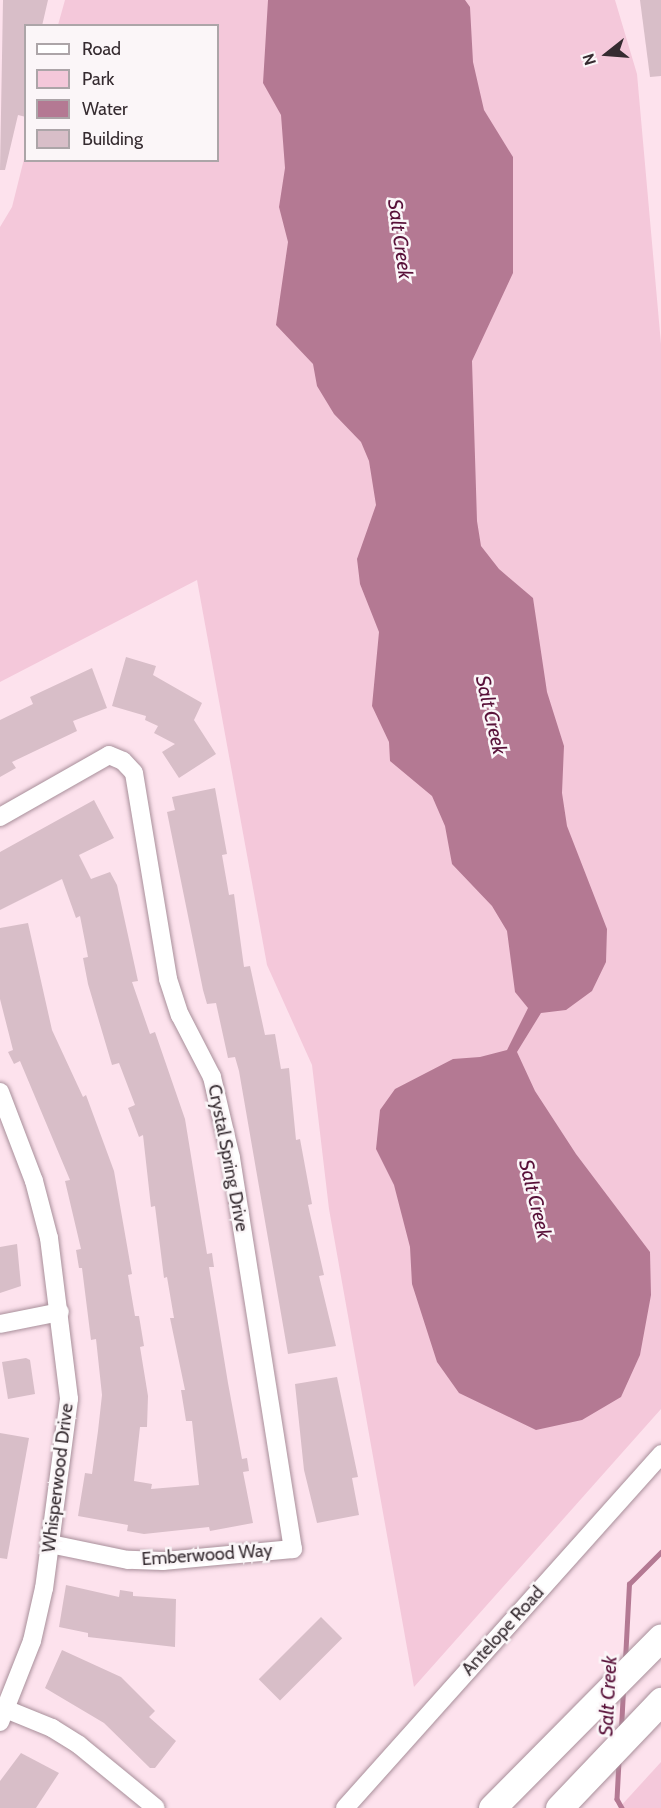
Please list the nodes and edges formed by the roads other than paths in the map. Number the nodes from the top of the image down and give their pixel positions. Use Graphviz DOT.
graph roads {
  1 [pos="0,817"];
  2 [pos="0,1092"];
  3 [pos="60,1312"];
  4 [pos="0,1324"];
  5 [pos="661,1454"];
  6 [pos="50,1544"];
  7 [pos="293,1549"];
  8 [pos="661,1637"];
  9 [pos="661,1701"];
  10 [pos="4,1716"];
  11 [pos="156,1808"];
  12 [pos="345,1808"];
  13 [pos="492,1808"];
  14 [pos="560,1808"];
  1 -- 7 [label="street, Crystal Spring Drive"];
  2 -- 3 [label="street, Whisperwood Drive"];
  3 -- 4 [label="street"];
  3 -- 6 [label="street, Whisperwood Drive"];
  5 -- 12 [label="street, Antelope Road"];
  6 -- 7 [label="street, Emberwood Way"];
  6 -- 10 [label="street, Whisperwood Drive"];
  8 -- 13 [label="highway"];
  9 -- 14 [label="highway"];
  10 -- 11 [label="street"];
}
